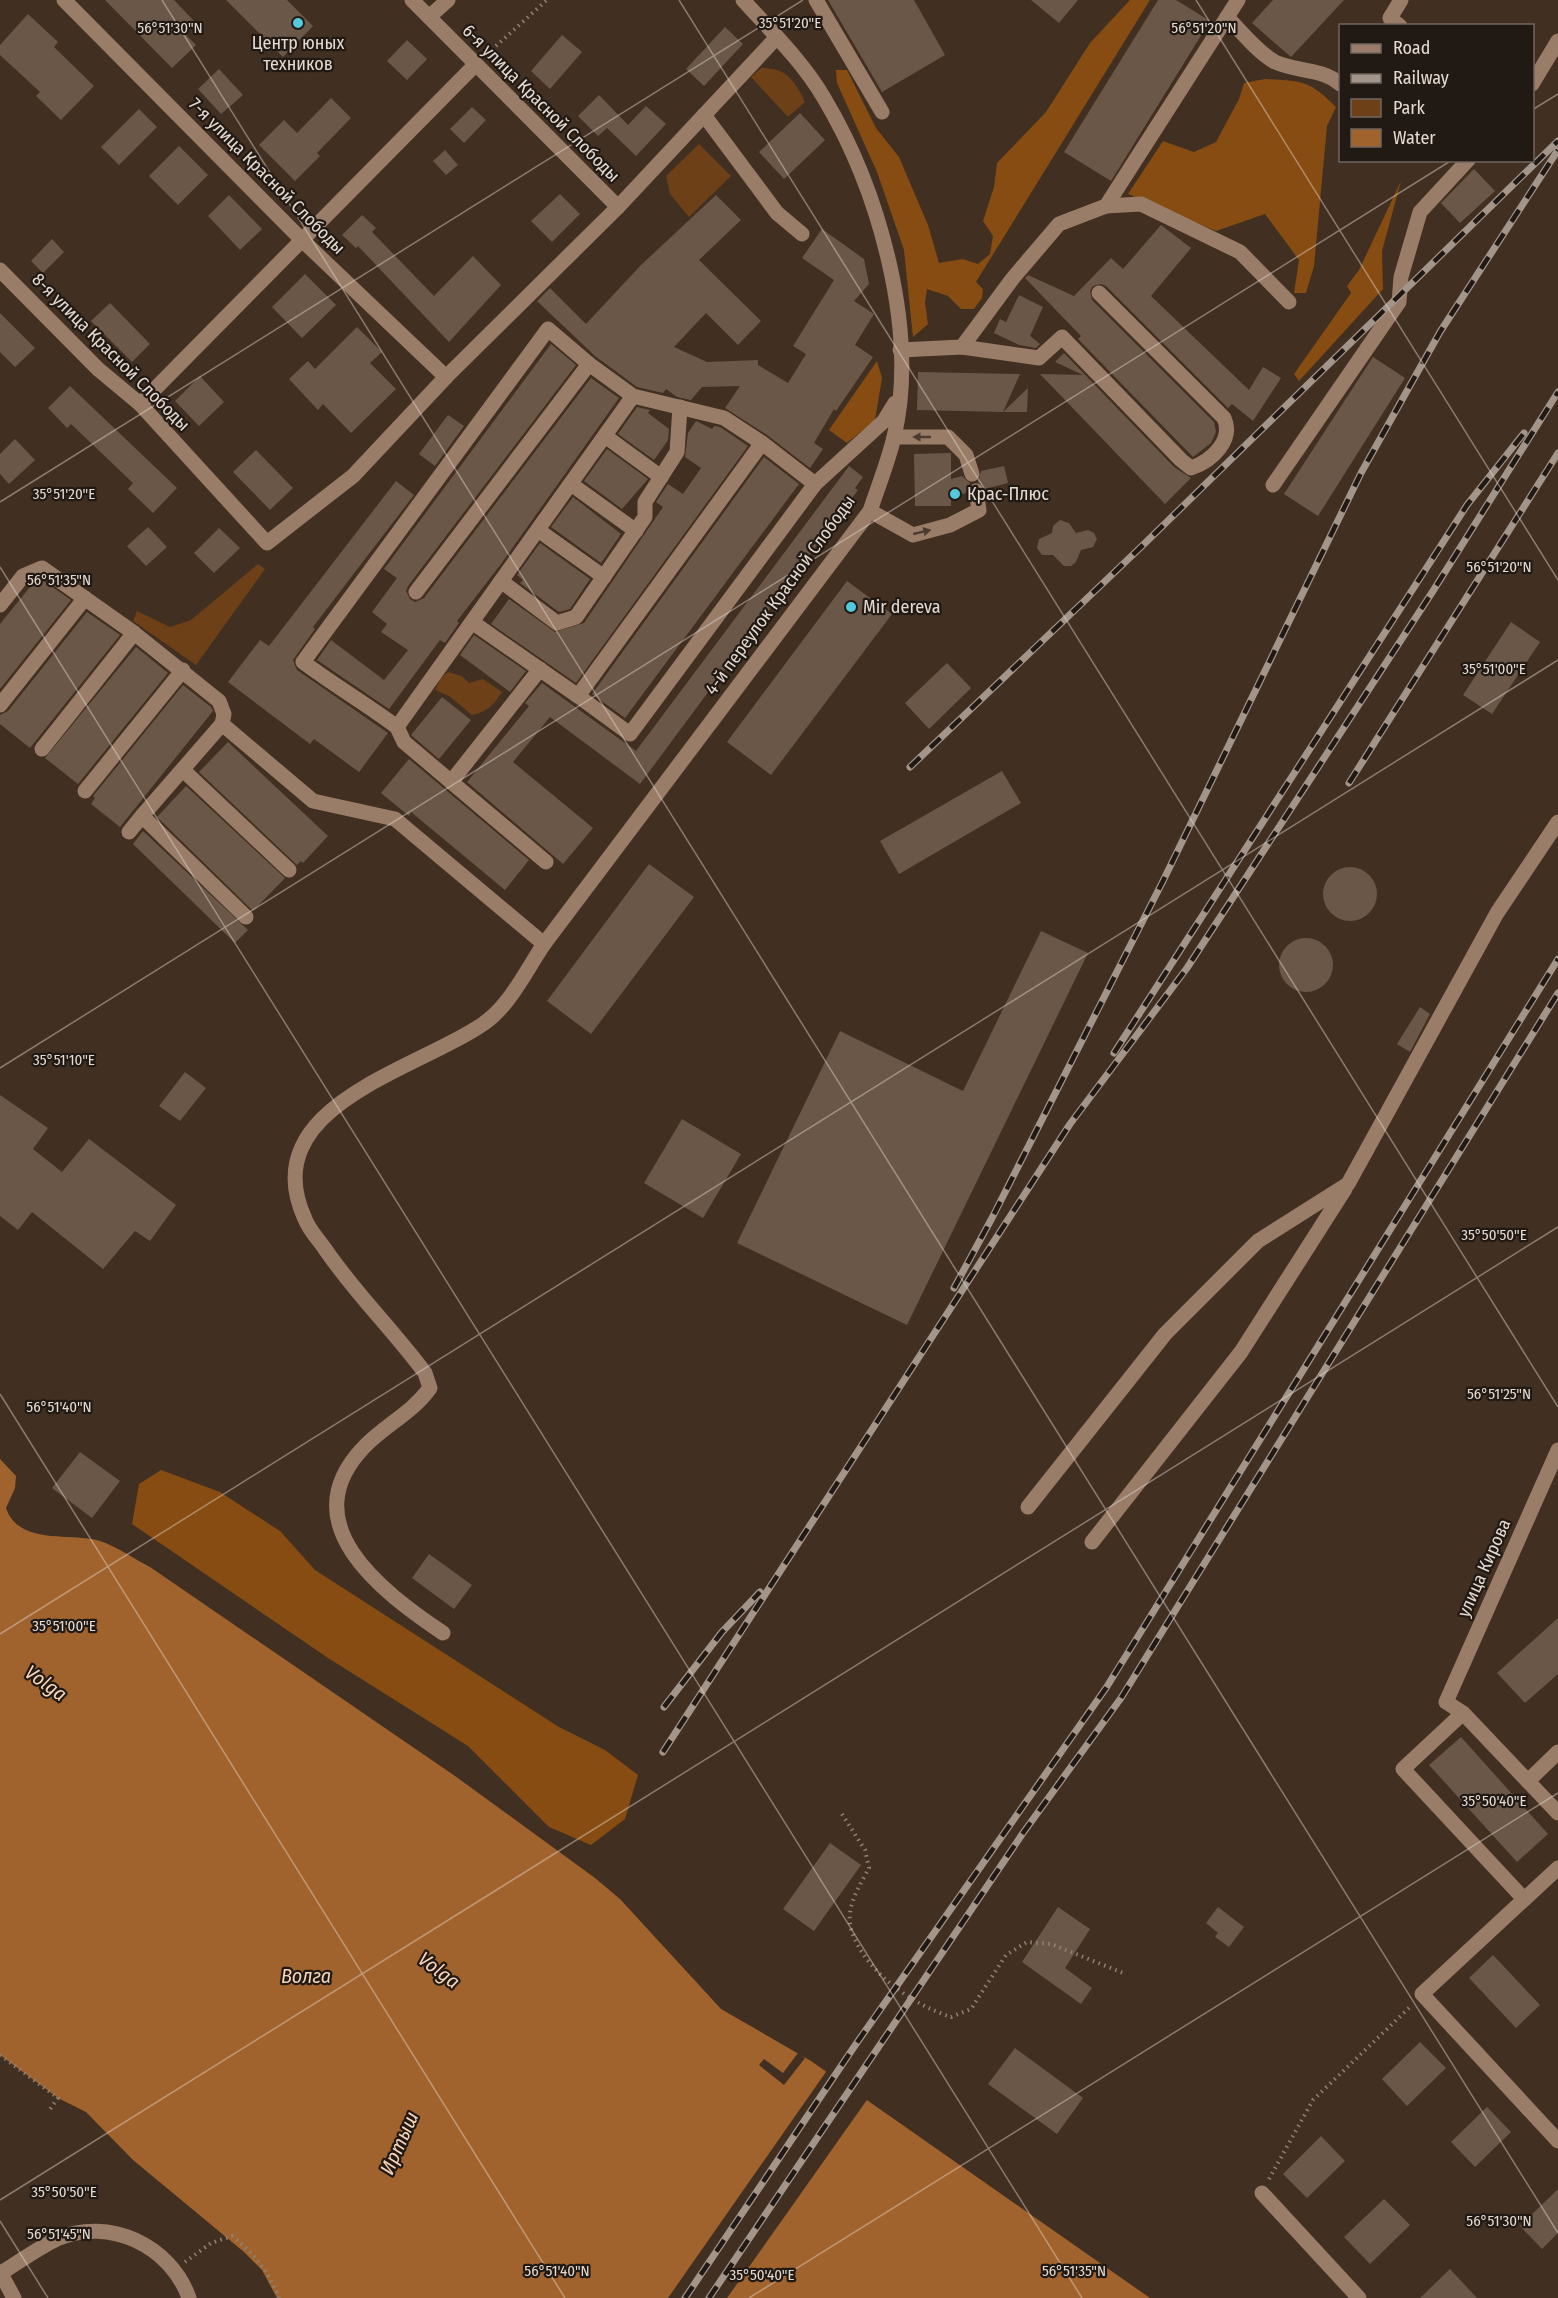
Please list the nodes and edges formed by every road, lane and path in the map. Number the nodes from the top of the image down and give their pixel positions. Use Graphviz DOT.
graph roads {
  1 [pos="64,0"];
  2 [pos="412,0"];
  3 [pos="448,0"];
  4 [pos="547,0"];
  5 [pos="743,0"];
  6 [pos="816,0"];
  7 [pos="1238,0"];
  8 [pos="1401,0"];
  9 [pos="429,17"];
  10 [pos="1227,17"];
  11 [pos="1398,24"];
  12 [pos="777,37"];
  13 [pos="1558,41"];
  14 [pos="475,65"];
  15 [pos="1339,82"];
  16 [pos="1534,82"];
  17 [pos="882,112"];
  18 [pos="704,115"];
  19 [pos="1466,162"];
  20 [pos="618,207"];
  21 [pos="1106,207"];
  22 [pos="802,234"];
  23 [pos="302,240"];
  24 [pos="0,270"];
  25 [pos="1099,292"];
  26 [pos="1289,302"];
  27 [pos="962,347"];
  28 [pos="900,350"];
  29 [pos="589,364"];
  30 [pos="446,377"];
  31 [pos="899,395"];
  32 [pos="633,396"];
  33 [pos="140,404"];
  34 [pos="680,408"];
  35 [pos="605,436"];
  36 [pos="894,437"];
  37 [pos="762,443"];
  38 [pos="972,474"];
  39 [pos="661,477"];
  40 [pos="571,484"];
  41 [pos="814,484"];
  42 [pos="1273,486"];
  43 [pos="976,491"];
  44 [pos="870,511"];
  45 [pos="538,530"];
  46 [pos="636,531"];
  47 [pos="604,577"];
  48 [pos="501,581"];
  49 [pos="416,592"];
  50 [pos="85,598"];
  51 [pos="0,605"];
  52 [pos="472,622"];
  53 [pos="134,633"];
  54 [pos="540,669"];
  55 [pos="183,670"];
  56 [pos="578,696"];
  57 [pos="0,705"];
  58 [pos="222,724"];
  59 [pos="397,727"];
  60 [pos="42,749"];
  61 [pos="183,770"];
  62 [pos="451,782"];
  63 [pos="85,790"];
  64 [pos="142,816"];
  65 [pos="1558,822"];
  66 [pos="129,832"];
  67 [pos="546,862"];
  68 [pos="289,870"];
  69 [pos="246,917"];
  70 [pos="544,944"];
  71 [pos="1348,1184"];
  72 [pos="1558,1450"];
  73 [pos="1028,1507"];
  74 [pos="1092,1542"];
  75 [pos="443,1633"];
  76 [pos="1463,1713"];
  77 [pos="1558,1752"];
  78 [pos="1528,1781"];
  79 [pos="1558,1813"];
  80 [pos="842,1814"];
  81 [pos="1558,1868"];
  82 [pos="1524,1899"];
  83 [pos="1123,1973"];
  84 [pos="1422,1994"];
  85 [pos="0,2055"];
  86 [pos="48,2112"];
  87 [pos="1558,2141"];
  88 [pos="1262,2193"];
  89 [pos="173,2270"];
  90 [pos="1,2273"];
  91 [pos="14,2298"];
  92 [pos="189,2298"];
  93 [pos="279,2298"];
  94 [pos="1359,2298"];
  1 -- 23 [label="street, 7-я улица Красной Слободы"];
  2 -- 9 [label="street, 6-я улица Красной Слободы"];
  3 -- 9 [label="street"];
  4 -- 14 [label="path"];
  5 -- 12 [label="street, 4-й переулок Красной Слободы"];
  6 -- 17 [label="street"];
  7 -- 10 [label="street"];
  8 -- 11 [label="street"];
  9 -- 14 [label="street, 6-я улица Красной Слободы"];
  10 -- 15 [label="street"];
  10 -- 21 [label="street"];
  12 -- 18 [label="street"];
  12 -- 28 [label="street, 4-й переулок Красной Слободы"];
  13 -- 16 [label="street"];
  14 -- 20 [label="street, 6-я улица Красной Слободы"];
  14 -- 23 [label="street"];
  18 -- 20 [label="street"];
  18 -- 22 [label="street"];
  19 -- 42 [label="street"];
  20 -- 30 [label="street"];
  21 -- 26 [label="street"];
  21 -- 27 [label="street"];
  23 -- 30 [label="street, 7-я улица Красной Слободы"];
  23 -- 33 [label="street"];
  24 -- 33 [label="street, 8-я улица Красной Слободы"];
  25 -- 27 [label="street"];
  27 -- 28 [label="street"];
  28 -- 31 [label="street, 4-й переулок Красной Слободы"];
  29 -- 32 [label="street"];
  29 -- 49 [label="street"];
  29 -- 59 [label="street"];
  30 -- 33 [label="street, 8-я улица Красной Слободы"];
  31 -- 36 [label="street, 4-й переулок Красной Слободы"];
  31 -- 41 [label="street"];
  32 -- 34 [label="street"];
  32 -- 35 [label="street"];
  34 -- 37 [label="street"];
  34 -- 39 [label="street"];
  35 -- 39 [label="street"];
  35 -- 40 [label="street"];
  38 -- 36 [label="street, one-way"];
  36 -- 44 [label="street, 4-й переулок Красной Слободы"];
  37 -- 41 [label="street"];
  37 -- 56 [label="street"];
  39 -- 46 [label="street"];
  40 -- 45 [label="street"];
  40 -- 46 [label="street"];
  41 -- 56 [label="street"];
  44 -- 43 [label="street, one-way"];
  44 -- 70 [label="street, 4-й переулок Красной Слободы"];
  45 -- 47 [label="street"];
  45 -- 48 [label="street"];
  46 -- 47 [label="street"];
  47 -- 48 [label="street"];
  48 -- 52 [label="street"];
  50 -- 51 [label="street"];
  50 -- 53 [label="street"];
  50 -- 57 [label="street"];
  52 -- 54 [label="street"];
  52 -- 59 [label="street"];
  53 -- 55 [label="street"];
  53 -- 60 [label="street"];
  54 -- 56 [label="street"];
  54 -- 62 [label="street"];
  55 -- 58 [label="street"];
  55 -- 63 [label="street"];
  58 -- 61 [label="street"];
  58 -- 70 [label="street"];
  59 -- 62 [label="street"];
  61 -- 64 [label="street"];
  61 -- 68 [label="street"];
  62 -- 67 [label="street"];
  64 -- 66 [label="street"];
  64 -- 69 [label="street"];
  65 -- 71 [label="street"];
  70 -- 75 [label="street, 4-й переулок Красной Слободы"];
  71 -- 73 [label="street"];
  71 -- 74 [label="street"];
  72 -- 76 [label="street, улица Кирова"];
  76 -- 78 [label="street"];
  76 -- 82 [label="street"];
  77 -- 78 [label="street"];
  78 -- 79 [label="street"];
  80 -- 83 [label="path"];
  81 -- 82 [label="street"];
  82 -- 84 [label="street"];
  84 -- 87 [label="street"];
  84 -- 88 [label="path"];
  85 -- 86 [label="path"];
  88 -- 94 [label="street"];
  89 -- 90 [label="street"];
  89 -- 92 [label="street"];
  89 -- 93 [label="path"];
  90 -- 91 [label="street"];
}
